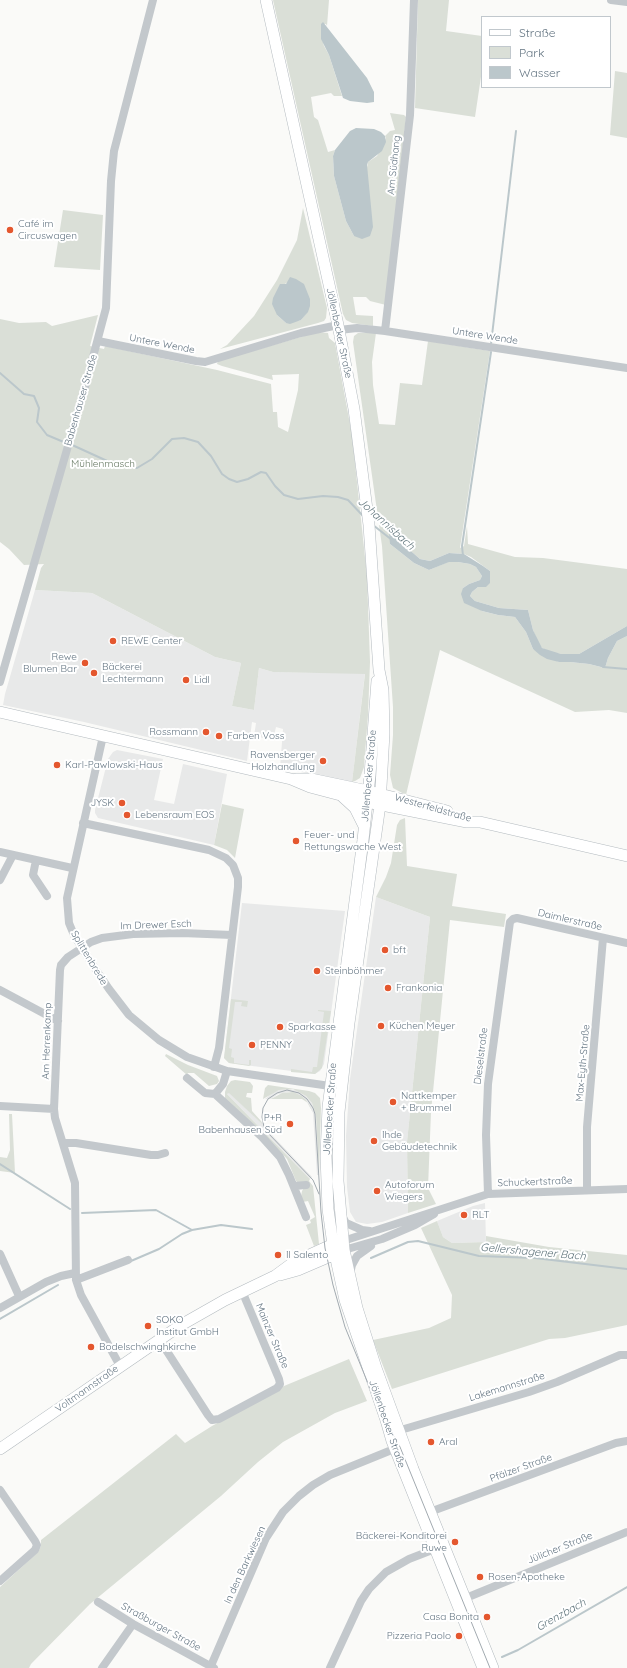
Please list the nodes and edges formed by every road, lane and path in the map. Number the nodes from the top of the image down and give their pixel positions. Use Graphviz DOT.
graph roads {
  1 [pos="153,0"];
  2 [pos="266,0"];
  3 [pos="414,0"];
  4 [pos="611,0"];
  5 [pos="627,2"];
  6 [pos="339,328"];
  7 [pos="385,331"];
  8 [pos="98,341"];
  9 [pos="627,368"];
  10 [pos="379,670"];
  11 [pos="0,682"];
  12 [pos="0,712"];
  13 [pos="103,736"];
  14 [pos="291,779"];
  15 [pos="339,795"];
  16 [pos="368,796"];
  17 [pos="381,799"];
  18 [pos="404,810"];
  19 [pos="480,822"];
  20 [pos="83,823"];
  21 [pos="364,826"];
  22 [pos="378,828"];
  23 [pos="0,852"];
  24 [pos="13,855"];
  25 [pos="627,856"];
  26 [pos="36,860"];
  27 [pos="72,868"];
  28 [pos="0,880"];
  29 [pos="47,896"];
  30 [pos="510,922"];
  31 [pos="232,934"];
  32 [pos="603,938"];
  33 [pos="627,943"];
  34 [pos="82,948"];
  35 [pos="0,990"];
  36 [pos="58,1021"];
  37 [pos="214,1067"];
  38 [pos="227,1071"];
  39 [pos="187,1078"];
  40 [pos="336,1086"];
  41 [pos="215,1094"];
  42 [pos="0,1106"];
  43 [pos="54,1109"];
  44 [pos="63,1144"];
  45 [pos="165,1153"];
  46 [pos="306,1185"];
  47 [pos="294,1186"];
  48 [pos="627,1189"];
  49 [pos="587,1190"];
  50 [pos="488,1194"];
  51 [pos="445,1208"];
  52 [pos="340,1212"];
  53 [pos="306,1217"];
  54 [pos="371,1232"];
  55 [pos="382,1239"];
  56 [pos="339,1247"];
  57 [pos="0,1254"];
  58 [pos="128,1260"];
  59 [pos="76,1277"];
  60 [pos="351,1283"];
  61 [pos="242,1291"];
  62 [pos="19,1296"];
  63 [pos="0,1308"];
  64 [pos="159,1339"];
  65 [pos="627,1355"];
  66 [pos="120,1366"];
  67 [pos="394,1432"];
  68 [pos="627,1441"];
  69 [pos="1,1445"];
  70 [pos="399,1447"];
  71 [pos="0,1490"];
  72 [pos="426,1514"];
  73 [pos="627,1532"];
  74 [pos="439,1548"];
  75 [pos="0,1581"];
  76 [pos="460,1600"];
  77 [pos="98,1602"];
  78 [pos="134,1624"];
  79 [pos="484,1665"];
  80 [pos="212,1667"];
  81 [pos="102,1668"];
  82 [pos="330,1668"];
  1 -- 8 [label="street, Babenhauser Straße"];
  2 -- 6 [label="main road, Jöllenbecker Straße"];
  3 -- 7 [label="street, Am Südhang"];
  4 -- 5 [label="street"];
  6 -- 7 [label="street, Untere Wende"];
  6 -- 8 [label="street, Untere Wende"];
  6 -- 10 [label="main road, Jöllenbecker Straße"];
  7 -- 9 [label="street, Untere Wende"];
  8 -- 11 [label="street, Babenhauser Straße"];
  10 -- 16 [label="main road, Jöllenbecker Straße"];
  10 -- 17 [label="main road, Jöllenbecker Straße"];
  12 -- 13 [label="main road"];
  13 -- 14 [label="main road"];
  13 -- 20 [label="street, Splittenbrede"];
  14 -- 15 [label="main road"];
  14 -- 16 [label="main road"];
  15 -- 16 [label="main road"];
  15 -- 21 [label="main road"];
  16 -- 17 [label="main road"];
  16 -- 21 [label="main road, Jöllenbecker Straße"];
  17 -- 18 [label="main road, Westerfeldstraße"];
  17 -- 19 [label="main road, Westerfeldstraße"];
  17 -- 22 [label="main road, Jöllenbecker Straße"];
  18 -- 19 [label="main road, Westerfeldstraße"];
  18 -- 22 [label="main road"];
  19 -- 25 [label="main road"];
  20 -- 27 [label="street, Splittenbrede"];
  20 -- 31 [label="street"];
  21 -- 40 [label="main road, Jöllenbecker Straße"];
  22 -- 40 [label="main road, Jöllenbecker Straße"];
  23 -- 24 [label="street"];
  24 -- 26 [label="street"];
  24 -- 28 [label="street"];
  26 -- 27 [label="street"];
  26 -- 29 [label="street"];
  27 -- 34 [label="street, Splittenbrede"];
  30 -- 32 [label="street, Daimlerstraße"];
  30 -- 50 [label="street, Dieselstraße"];
  31 -- 34 [label="street, Im Drewer Esch"];
  31 -- 37 [label="street"];
  32 -- 33 [label="street, Daimlerstraße"];
  32 -- 49 [label="street, Max-Eyth-Straße"];
  34 -- 36 [label="street, Am Herrenkamp"];
  34 -- 37 [label="street, Splittenbrede"];
  35 -- 36 [label="street"];
  36 -- 43 [label="street, Am Herrenkamp"];
  37 -- 38 [label="street, Splittenbrede"];
  38 -- 40 [label="street, Splittenbrede"];
  38 -- 41 [label="street"];
  39 -- 41 [label="street"];
  40 -- 52 [label="main road, Jöllenbecker Straße"];
  40 -- 56 [label="main road, Jöllenbecker Straße"];
  41 -- 47 [label="street"];
  42 -- 43 [label="street"];
  43 -- 44 [label="street, Am Herrenkamp"];
  44 -- 45 [label="street"];
  44 -- 59 [label="street, Am Herrenkamp"];
  46 -- 47 [label="street"];
  47 -- 53 [label="street"];
  48 -- 49 [label="street, Schuckertstraße"];
  49 -- 50 [label="street, Schuckertstraße"];
  50 -- 51 [label="street, Schuckertstraße"];
  51 -- 54 [label="street, Schuckertstraße"];
  51 -- 55 [label="street, Schuckertstraße"];
  52 -- 54 [label="street"];
  52 -- 56 [label="main road, Jöllenbecker Straße"];
  54 -- 56 [label="street, Schuckertstraße"];
  55 -- 56 [label="street, Schuckertstraße"];
  55 -- 60 [label="street, Schuckertstraße"];
  56 -- 60 [label="main road, Jöllenbecker Straße"];
  56 -- 61 [label="main road, Voltmannstraße"];
  56 -- 67 [label="main road, Jöllenbecker Straße"];
  57 -- 62 [label="street"];
  58 -- 59 [label="street"];
  59 -- 62 [label="street"];
  59 -- 66 [label="street, Am Herrenkamp"];
  60 -- 67 [label="main road, Jöllenbecker Straße"];
  61 -- 64 [label="main road, Voltmannstraße"];
  61 -- 64 [label="street, Mainzer Straße"];
  62 -- 63 [label="street"];
  64 -- 66 [label="main road, Voltmannstraße"];
  65 -- 67 [label="street, Lakemannstraße"];
  66 -- 69 [label="main road, Voltmannstraße"];
  67 -- 70 [label="main road, Jöllenbecker Straße"];
  68 -- 72 [label="street, Pfälzer Straße"];
  70 -- 72 [label="main road, Jöllenbecker Straße"];
  70 -- 80 [label="street, In den Barkwiesen"];
  71 -- 75 [label="street"];
  72 -- 74 [label="main road, Jöllenbecker Straße"];
  73 -- 76 [label="street, Jülicher Straße"];
  74 -- 76 [label="main road, Jöllenbecker Straße"];
  74 -- 82 [label="street"];
  76 -- 79 [label="main road, Jöllenbecker Straße"];
  77 -- 78 [label="street, Straßburger Straße"];
  78 -- 80 [label="street, Straßburger Straße"];
  78 -- 81 [label="street"];
}
